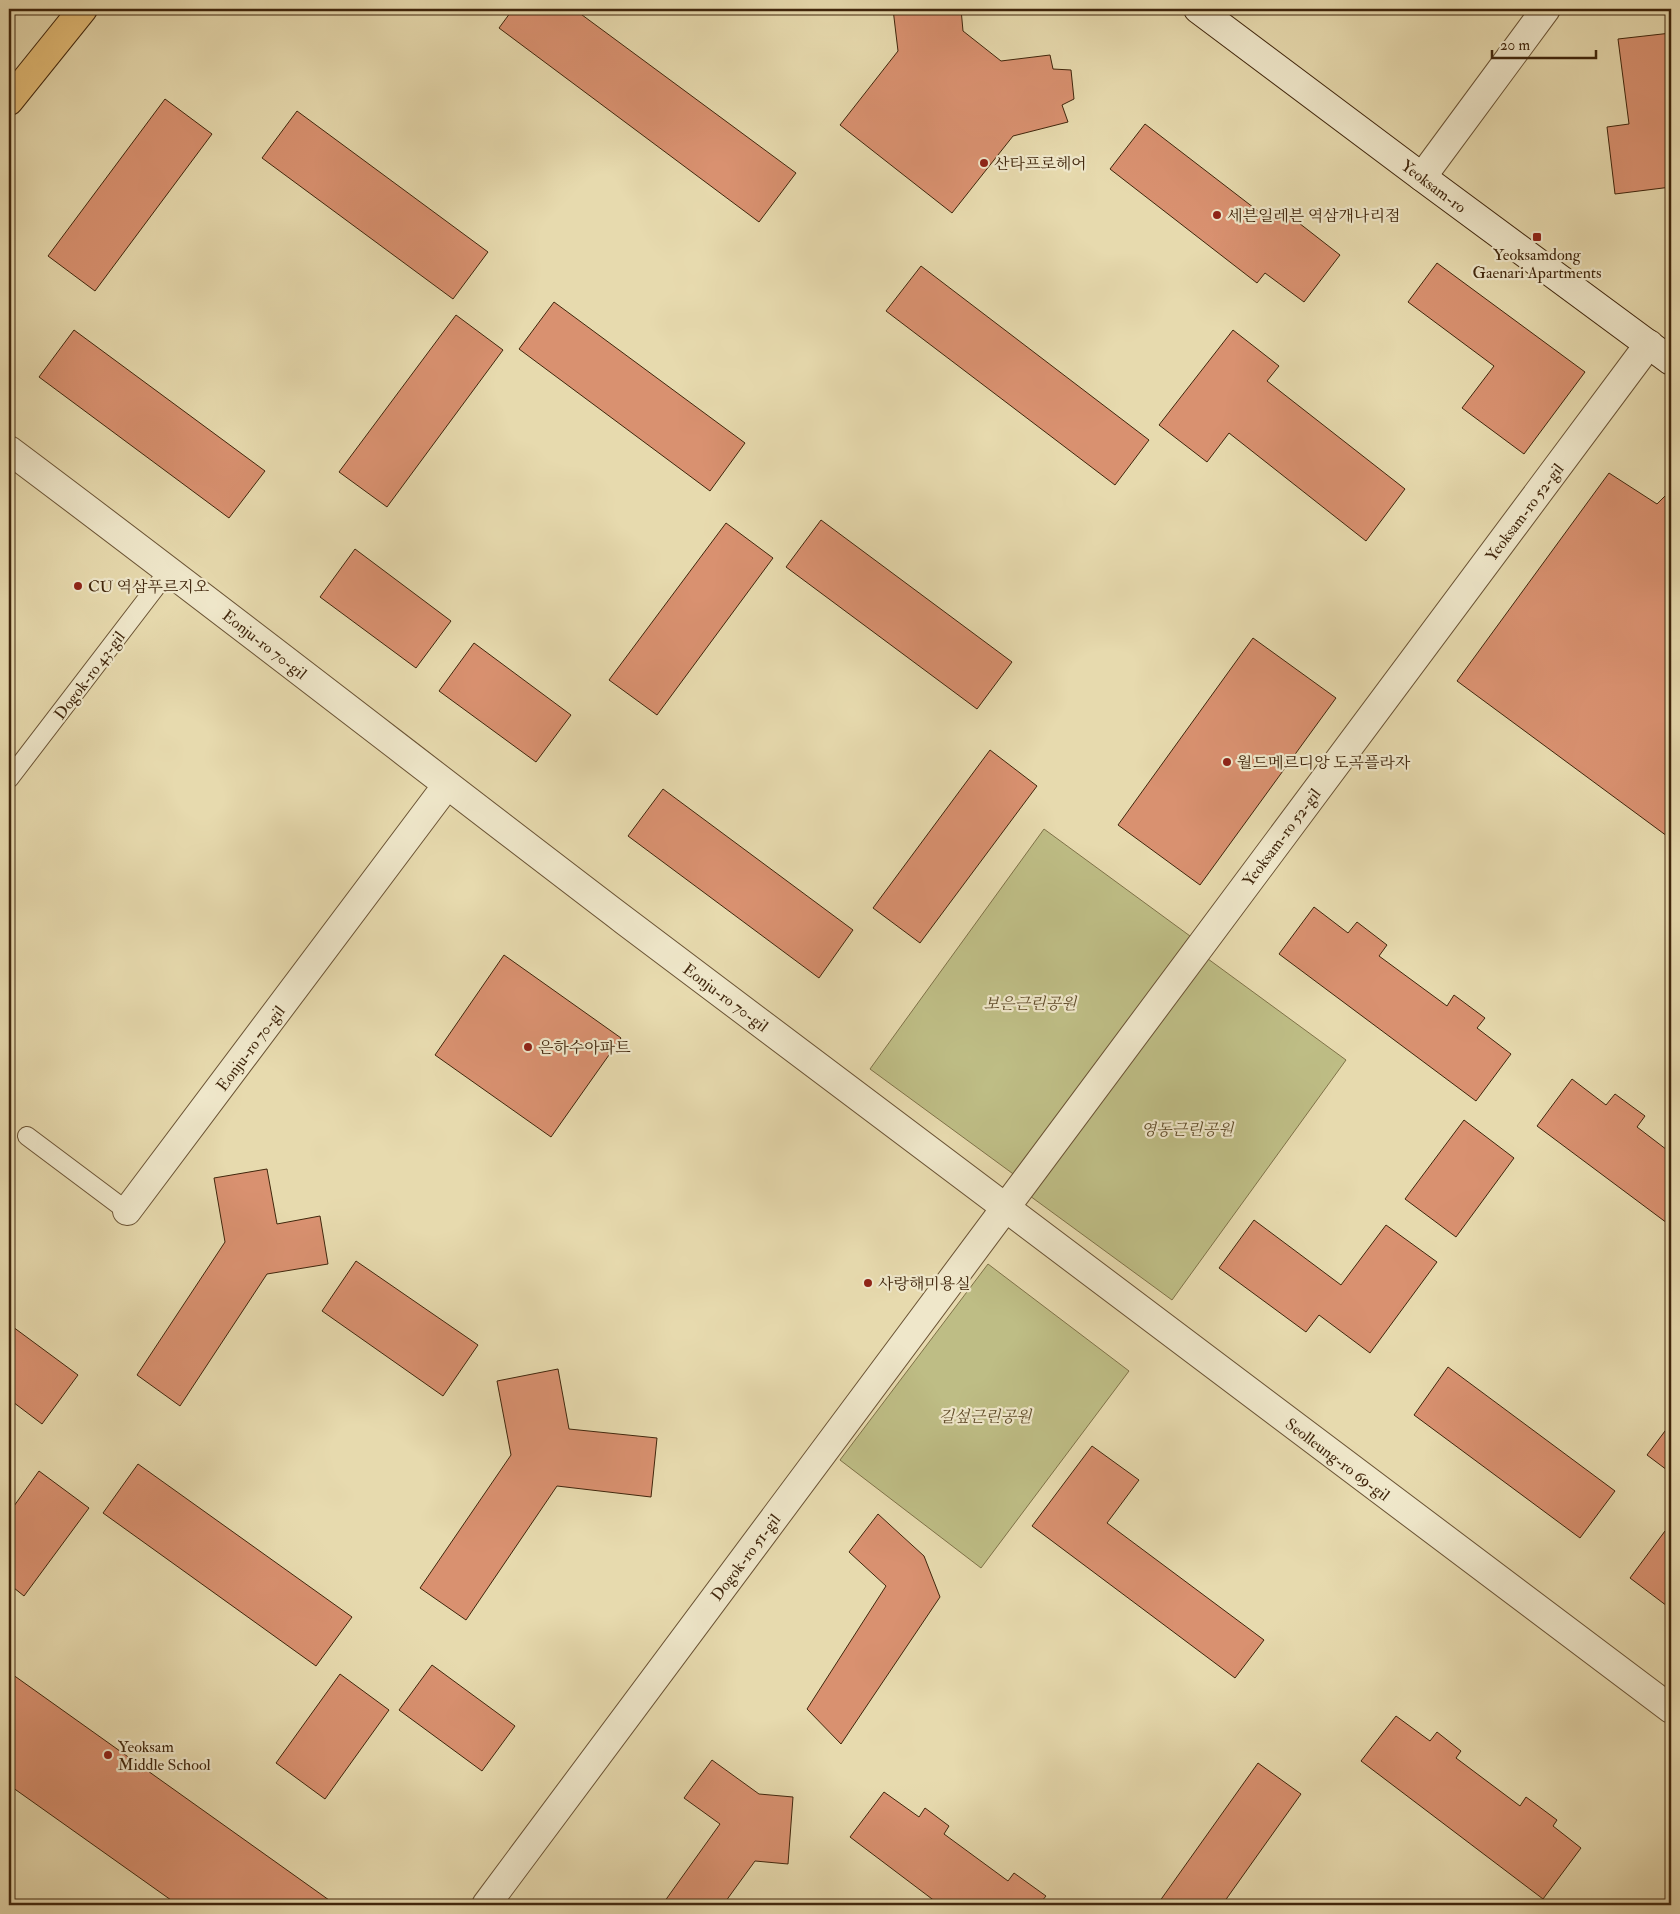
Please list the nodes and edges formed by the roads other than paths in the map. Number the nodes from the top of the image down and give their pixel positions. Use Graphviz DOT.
graph roads {
  1 [pos="83,9"];
  2 [pos="1198,9"];
  3 [pos="1546,9"];
  4 [pos="9,101"];
  5 [pos="1422,177"];
  6 [pos="1649,344"];
  7 [pos="1671,361"];
  8 [pos="9,450"];
  9 [pos="169,570"];
  10 [pos="9,779"];
  11 [pos="447,786"];
  12 [pos="27,1136"];
  13 [pos="1004,1209"];
  14 [pos="127,1211"];
  15 [pos="1671,1709"];
  16 [pos="486,1905"];
  1 -- 4 [label="main road"];
  2 -- 5 [label="street, Yeoksam-ro"];
  3 -- 5 [label="street"];
  5 -- 6 [label="street, Yeoksam-ro"];
  6 -- 7 [label="street, Yeoksam-ro"];
  6 -- 13 [label="street, Yeoksam-ro 52-gil"];
  8 -- 9 [label="street, Eonju-ro 70-gil"];
  9 -- 10 [label="lane, Dogok-ro 43-gil"];
  9 -- 11 [label="street, Eonju-ro 70-gil"];
  11 -- 13 [label="street, Eonju-ro 70-gil"];
  11 -- 14 [label="street, Eonju-ro 70-gil"];
  12 -- 14 [label="lane, Eonju-ro 70-gil"];
  13 -- 15 [label="street, Seolleung-ro 69-gil"];
  13 -- 16 [label="street, Dogok-ro 51-gil"];
}
